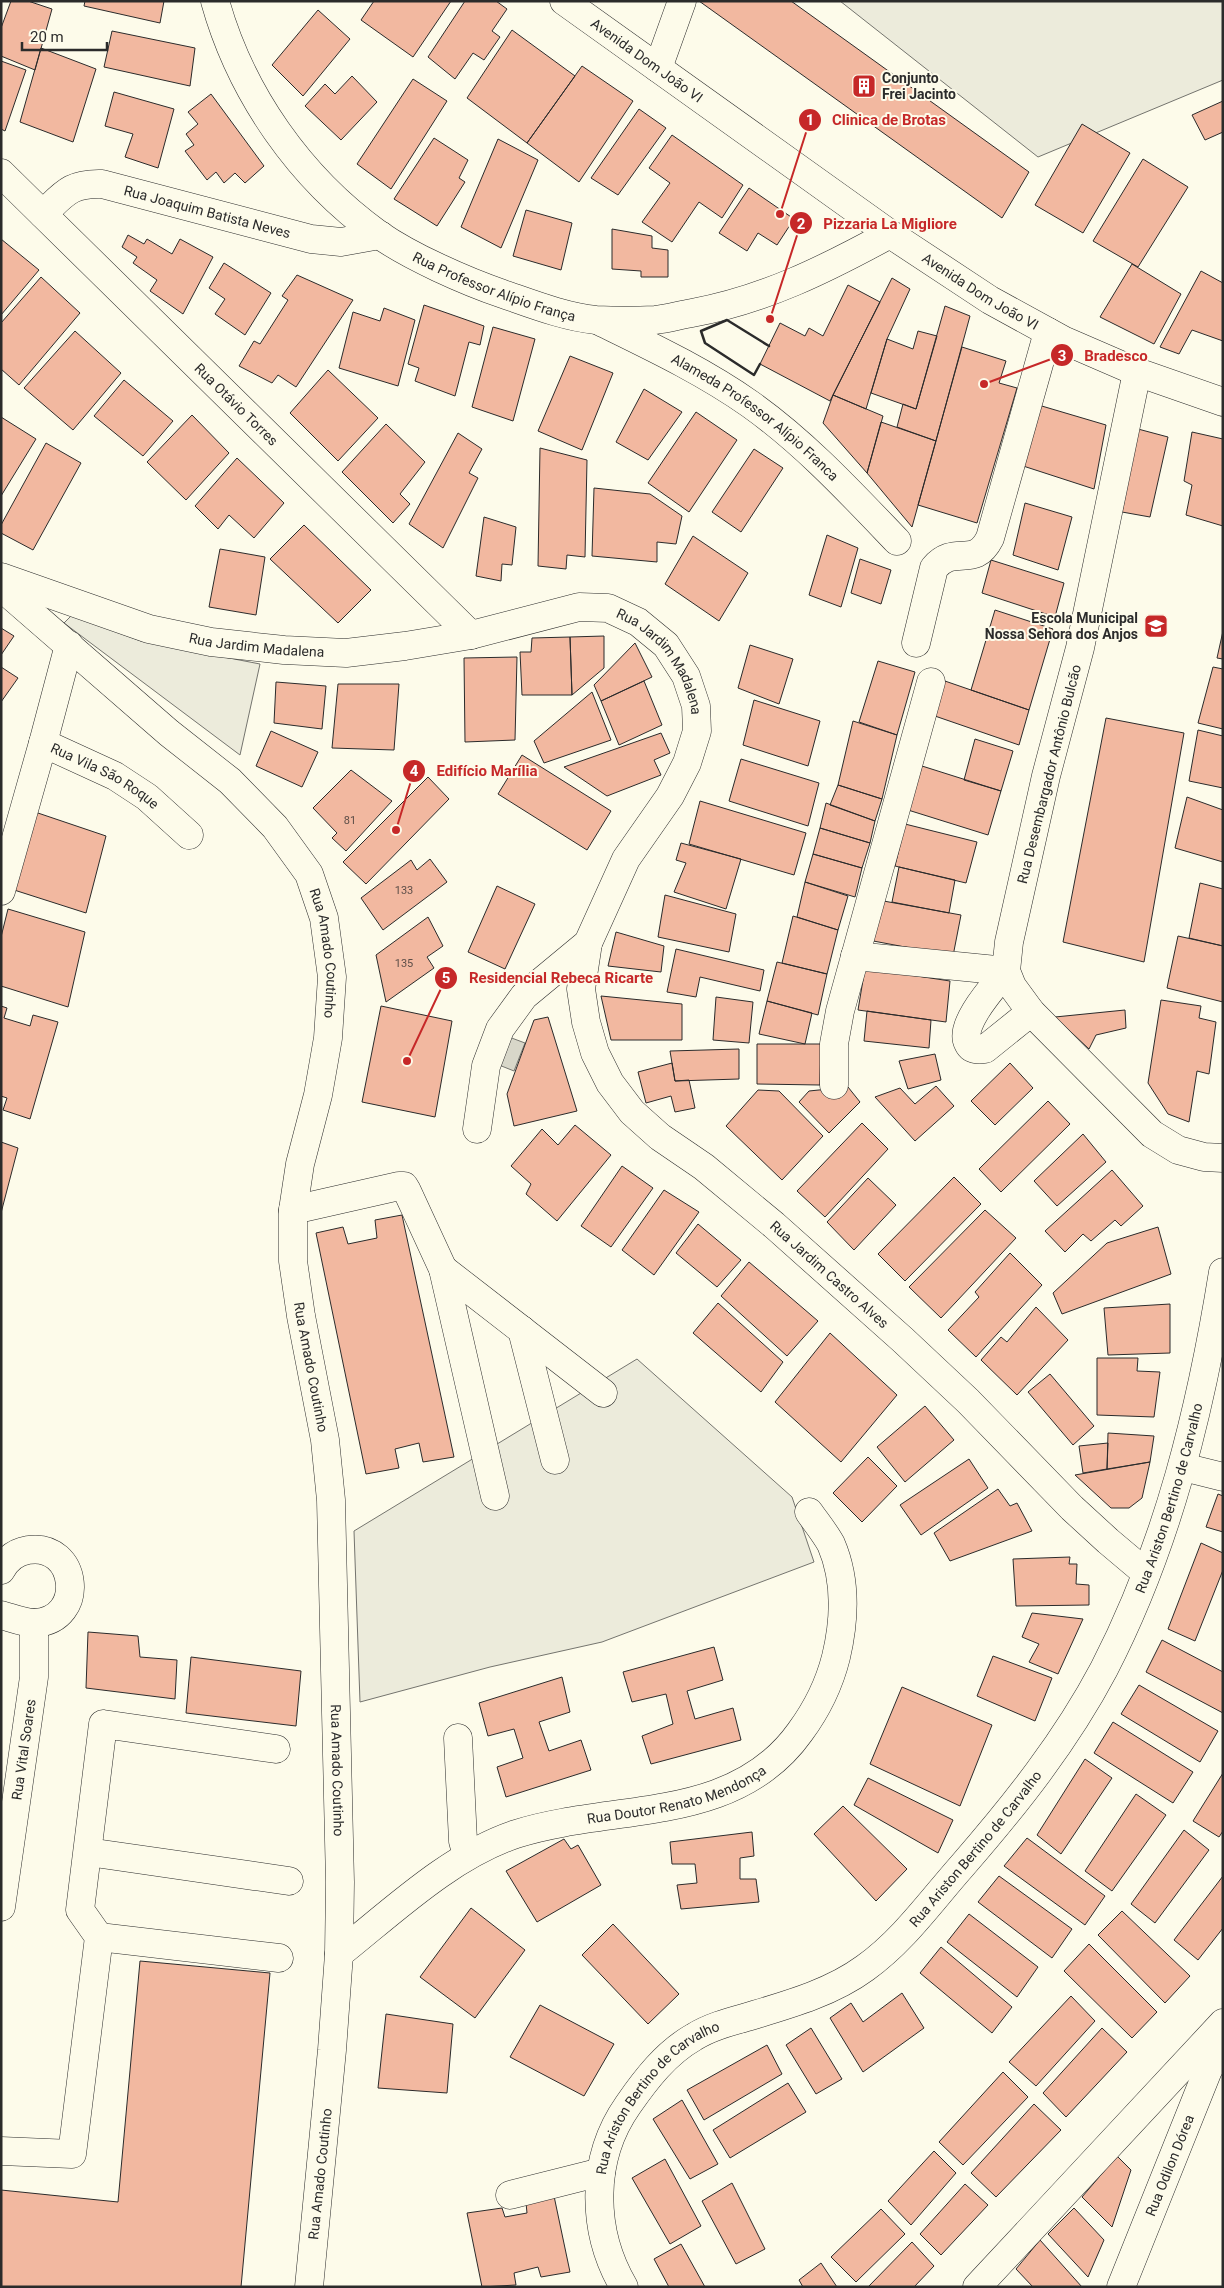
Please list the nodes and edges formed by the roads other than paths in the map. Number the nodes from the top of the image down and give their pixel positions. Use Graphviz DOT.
graph roads {
  1 [pos="215,1"];
  2 [pos="564,1"];
  3 [pos="682,1"];
  4 [pos="658,68"];
  5 [pos="1,173"];
  6 [pos="43,214"];
  7 [pos="890,234"];
  8 [pos="380,235"];
  9 [pos="595,320"];
  10 [pos="1048,332"];
  11 [pos="1136,372"];
  12 [pos="1223,402"];
  13 [pos="897,541"];
  14 [pos="1,577"];
  15 [pos="1,587"];
  16 [pos="471,635"];
  17 [pos="916,643"];
  18 [pos="68,645"];
  19 [pos="931,682"];
  20 [pos="43,743"];
  21 [pos="189,835"];
  22 [pos="1,891"];
  23 [pos="588,943"];
  24 [pos="855,956"];
  25 [pos="1006,971"];
  26 [pos="1031,1012"];
  27 [pos="834,1085"];
  28 [pos="477,1130"];
  29 [pos="1223,1158"];
  30 [pos="293,1210"];
  31 [pos="444,1269"];
  32 [pos="1223,1272"];
  33 [pos="522,1330"];
  34 [pos="603,1393"];
  35 [pos="555,1460"];
  36 [pos="1183,1468"];
  37 [pos="1223,1477"];
  38 [pos="495,1496"];
  39 [pos="809,1512"];
  40 [pos="2,1568"];
  41 [pos="1146,1573"];
  42 [pos="14,1615"];
  43 [pos="458,1738"];
  44 [pos="276,1749"];
  45 [pos="88,1852"];
  46 [pos="467,1856"];
  47 [pos="289,1881"];
  48 [pos="1,1906"];
  49 [pos="99,1937"];
  50 [pos="339,1954"];
  51 [pos="279,1958"];
  52 [pos="1223,2023"];
  53 [pos="1223,2045"];
  54 [pos="1,2151"];
  55 [pos="601,2172"];
  56 [pos="510,2195"];
  57 [pos="309,2287"];
  58 [pos="624,2287"];
  59 [pos="977,2287"];
  60 [pos="1120,2287"];
  1 -- 8 [label="street, Rua Professor Alípio França"];
  2 -- 4 [label="street, Avenida Dom João VI"];
  3 -- 4 [label="street"];
  4 -- 7 [label="street, Avenida Dom João VI"];
  5 -- 6 [label="street, Rua Otávio Torres"];
  6 -- 8 [label="street, Rua Joaquim Batista Neves"];
  6 -- 16 [label="street, Rua Otávio Torres"];
  7 -- 9 [label="street, Rua Professor Alípio França"];
  7 -- 10 [label="street, Avenida Dom João VI"];
  8 -- 9 [label="street, Rua Professor Alípio França"];
  9 -- 13 [label="street, Alameda Professor Alípio Franca"];
  10 -- 11 [label="street, Avenida Dom João VI"];
  10 -- 17 [label="street"];
  11 -- 12 [label="street, Avenida Dom João VI"];
  11 -- 25 [label="street, Rua Desembargador Antônio Bulcão"];
  14 -- 16 [label="street, Rua Jardim Madalena"];
  15 -- 18 [label="street, Rua Amado Coutinho"];
  16 -- 23 [label="street, Rua Jardim Madalena"];
  18 -- 20 [label="street"];
  18 -- 30 [label="street, Rua Amado Coutinho"];
  19 -- 24 [label="street"];
  20 -- 21 [label="street, Rua Vila São Roque"];
  20 -- 22 [label="street, Rua Vila São Roque"];
  23 -- 28 [label="street, Rua Jardim Madalena"];
  23 -- 41 [label="street, Rua Jardim Castro Alves"];
  24 -- 25 [label="street"];
  24 -- 27 [label="street"];
  25 -- 26 [label="street"];
  25 -- 26 [label="street"];
  26 -- 29 [label="street"];
  30 -- 31 [label="street"];
  30 -- 50 [label="street, Rua Amado Coutinho"];
  31 -- 33 [label="street"];
  31 -- 38 [label="street"];
  32 -- 36 [label="street, Rua Ariston Bertino de Carvalho"];
  33 -- 34 [label="street"];
  33 -- 35 [label="street"];
  36 -- 37 [label="street"];
  36 -- 41 [label="street, Rua Ariston Bertino de Carvalho"];
  39 -- 46 [label="street, Rua Doutor Renato Mendonça"];
  40 -- 42 [label="street"];
  41 -- 55 [label="street, Rua Ariston Bertino de Carvalho"];
  42 -- 48 [label="street, Rua Vital Soares"];
  43 -- 46 [label="street"];
  44 -- 45 [label="street"];
  45 -- 47 [label="street"];
  45 -- 49 [label="street"];
  46 -- 50 [label="street, Rua Doutor Renato Mendonça"];
  49 -- 51 [label="street"];
  49 -- 54 [label="street"];
  50 -- 57 [label="street, Rua Amado Coutinho"];
  52 -- 59 [label="street"];
  53 -- 60 [label="street, Rua Odilon Dórea"];
  55 -- 56 [label="street"];
  55 -- 58 [label="street, Rua Ariston Bertino de Carvalho"];
}
